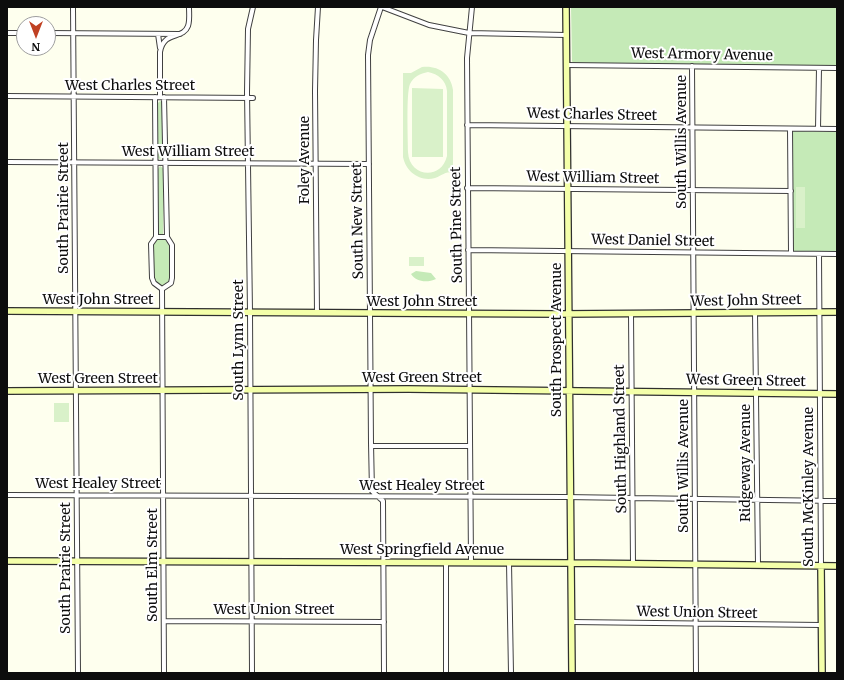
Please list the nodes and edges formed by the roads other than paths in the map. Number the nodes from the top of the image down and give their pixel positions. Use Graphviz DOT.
graph roads {
  1 [pos="73,7"];
  2 [pos="189,7"];
  3 [pos="253,7"];
  4 [pos="318,7"];
  5 [pos="382,7"];
  6 [pos="472,7"];
  7 [pos="566,7"];
  8 [pos="470,33"];
  9 [pos="56,34"];
  10 [pos="74,34"];
  11 [pos="158,34"];
  12 [pos="180,34"];
  13 [pos="566,35"];
  14 [pos="160,52"];
  15 [pos="566,65"];
  16 [pos="692,66"];
  17 [pos="819,68"];
  18 [pos="837,68"];
  19 [pos="7,96"];
  20 [pos="74,97"];
  21 [pos="160,97"];
  22 [pos="247,98"];
  23 [pos="253,98"];
  24 [pos="467,125"];
  25 [pos="567,126"];
  26 [pos="693,128"];
  27 [pos="790,129"];
  28 [pos="818,129"];
  29 [pos="837,129"];
  30 [pos="7,162"];
  31 [pos="75,162"];
  32 [pos="156,162"];
  33 [pos="165,162"];
  34 [pos="248,163"];
  35 [pos="316,164"];
  36 [pos="369,164"];
  37 [pos="467,188"];
  38 [pos="568,189"];
  39 [pos="694,190"];
  40 [pos="791,191"];
  41 [pos="156,237"];
  42 [pos="166,237"];
  43 [pos="468,250"];
  44 [pos="568,251"];
  45 [pos="694,252"];
  46 [pos="791,253"];
  47 [pos="819,254"];
  48 [pos="837,254"];
  49 [pos="162,289"];
  50 [pos="7,311"];
  51 [pos="76,312"];
  52 [pos="162,312"];
  53 [pos="250,312"];
  54 [pos="755,312"];
  55 [pos="820,312"];
  56 [pos="837,312"];
  57 [pos="317,313"];
  58 [pos="370,313"];
  59 [pos="694,313"];
  60 [pos="469,314"];
  61 [pos="569,314"];
  62 [pos="631,314"];
  63 [pos="370,389"];
  64 [pos="250,390"];
  65 [pos="468,390"];
  66 [pos="569,390"];
  67 [pos="7,391"];
  68 [pos="76,391"];
  69 [pos="162,391"];
  70 [pos="632,391"];
  71 [pos="694,392"];
  72 [pos="757,393"];
  73 [pos="820,394"];
  74 [pos="837,394"];
  75 [pos="371,446"];
  76 [pos="470,446"];
  77 [pos="7,495"];
  78 [pos="77,495"];
  79 [pos="163,495"];
  80 [pos="251,496"];
  81 [pos="378,497"];
  82 [pos="470,497"];
  83 [pos="570,497"];
  84 [pos="633,498"];
  85 [pos="695,499"];
  86 [pos="757,500"];
  87 [pos="821,501"];
  88 [pos="837,501"];
  89 [pos="7,561"];
  90 [pos="77,561"];
  91 [pos="163,561"];
  92 [pos="251,561"];
  93 [pos="382,562"];
  94 [pos="446,562"];
  95 [pos="471,562"];
  96 [pos="509,562"];
  97 [pos="571,563"];
  98 [pos="633,564"];
  99 [pos="695,564"];
  100 [pos="758,565"];
  101 [pos="821,566"];
  102 [pos="837,566"];
  103 [pos="164,621"];
  104 [pos="252,621"];
  105 [pos="384,622"];
  106 [pos="572,622"];
  107 [pos="696,624"];
  108 [pos="822,625"];
  109 [pos="78,673"];
  110 [pos="164,673"];
  111 [pos="252,673"];
  112 [pos="384,673"];
  113 [pos="446,673"];
  114 [pos="511,673"];
  115 [pos="572,673"];
  116 [pos="696,673"];
  117 [pos="822,673"];
  1 -- 10 [label="street, South Prairie Street"];
  2 -- 12 [label="street"];
  3 -- 22 [label="street, South Lynn Street"];
  4 -- 35 [label="street, Foley Avenue"];
  5 -- 8 [label="street"];
  5 -- 36 [label="street, South New Street"];
  6 -- 8 [label="street, South Pine Street"];
  7 -- 13 [label="street, South Prospect Avenue"];
  8 -- 13 [label="street"];
  8 -- 24 [label="street, South Pine Street"];
  9 -- 10 [label="street"];
  10 -- 11 [label="street"];
  10 -- 20 [label="street, South Prairie Street"];
  11 -- 12 [label="street"];
  11 -- 14 [label="street"];
  12 -- 14 [label="street"];
  13 -- 15 [label="street, South Prospect Avenue"];
  14 -- 21 [label="street"];
  15 -- 16 [label="street, West Armory Avenue"];
  15 -- 25 [label="street, South Prospect Avenue"];
  16 -- 17 [label="street, West Armory Avenue"];
  16 -- 26 [label="street, South Willis Avenue"];
  17 -- 18 [label="street, West Armory Avenue"];
  17 -- 28 [label="street"];
  19 -- 20 [label="street, West Charles Street"];
  20 -- 21 [label="street, West Charles Street"];
  20 -- 31 [label="street, South Prairie Street"];
  21 -- 22 [label="street, West Charles Street"];
  21 -- 32 [label="street"];
  21 -- 33 [label="street"];
  22 -- 23 [label="street, West Charles Street"];
  22 -- 34 [label="street, South Lynn Street"];
  24 -- 25 [label="street, West Charles Street"];
  24 -- 37 [label="street, South Pine Street"];
  25 -- 26 [label="street, West Charles Street"];
  25 -- 38 [label="street, South Prospect Avenue"];
  26 -- 27 [label="street, West Charles Street"];
  26 -- 39 [label="street, South Willis Avenue"];
  27 -- 28 [label="street, West Charles Street"];
  27 -- 40 [label="street"];
  28 -- 29 [label="street, West Charles Street"];
  30 -- 31 [label="street, West William Street"];
  31 -- 32 [label="street, West William Street"];
  31 -- 51 [label="street, South Prairie Street"];
  32 -- 33 [label="street, West William Street"];
  32 -- 41 [label="street"];
  33 -- 34 [label="street, West William Street"];
  33 -- 42 [label="street"];
  34 -- 35 [label="street, West William Street"];
  34 -- 53 [label="street, South Lynn Street"];
  35 -- 36 [label="street, West William Street"];
  35 -- 57 [label="street, Foley Avenue"];
  36 -- 58 [label="street, South New Street"];
  37 -- 38 [label="street, West William Street"];
  37 -- 43 [label="street, South Pine Street"];
  38 -- 39 [label="street, West William Street"];
  38 -- 44 [label="street, South Prospect Avenue"];
  39 -- 40 [label="street, West William Street"];
  39 -- 45 [label="street, South Willis Avenue"];
  40 -- 46 [label="street"];
  41 -- 42 [label="street"];
  41 -- 49 [label="street"];
  42 -- 49 [label="street"];
  43 -- 44 [label="street, West Daniel Street"];
  43 -- 60 [label="street, South Pine Street"];
  44 -- 45 [label="street, West Daniel Street"];
  44 -- 61 [label="street, South Prospect Avenue"];
  45 -- 46 [label="street, West Daniel Street"];
  45 -- 59 [label="street, South Willis Avenue"];
  46 -- 47 [label="street, West Daniel Street"];
  47 -- 48 [label="street, West Daniel Street"];
  47 -- 55 [label="street, South McKinley Avenue"];
  49 -- 52 [label="street, South Elm Street"];
  50 -- 51 [label="street, West John Street"];
  51 -- 52 [label="street, West John Street"];
  51 -- 68 [label="street, South Prairie Street"];
  52 -- 53 [label="street, West John Street"];
  52 -- 69 [label="street, South Elm Street"];
  53 -- 57 [label="street, West John Street"];
  53 -- 64 [label="street, South Lynn Street"];
  54 -- 55 [label="street, West John Street"];
  54 -- 59 [label="street, West John Street"];
  54 -- 72 [label="street, Ridgeway Avenue"];
  55 -- 56 [label="street, West John Street"];
  55 -- 73 [label="street, South McKinley Avenue"];
  57 -- 58 [label="street, West John Street"];
  58 -- 60 [label="street, West John Street"];
  58 -- 63 [label="street, South New Street"];
  59 -- 62 [label="street, West John Street"];
  59 -- 71 [label="street, South Willis Avenue"];
  60 -- 61 [label="street, West John Street"];
  60 -- 65 [label="street, South Pine Street"];
  61 -- 62 [label="street, West John Street"];
  61 -- 66 [label="street, South Prospect Avenue"];
  62 -- 70 [label="street, South Highland Street"];
  63 -- 64 [label="street, West Green Street"];
  63 -- 65 [label="street, West Green Street"];
  63 -- 75 [label="street, South New Street"];
  64 -- 69 [label="street, West Green Street"];
  64 -- 80 [label="street, South Lynn Street"];
  65 -- 66 [label="street, West Green Street"];
  65 -- 76 [label="street, South Pine Street"];
  66 -- 70 [label="street, West Green Street"];
  66 -- 83 [label="street, South Prospect Avenue"];
  67 -- 68 [label="street, West Green Street"];
  68 -- 69 [label="street, West Green Street"];
  68 -- 78 [label="street, South Prairie Street"];
  69 -- 79 [label="street, South Elm Street"];
  70 -- 71 [label="street, West Green Street"];
  70 -- 84 [label="street, South Highland Street"];
  71 -- 72 [label="street, West Green Street"];
  71 -- 85 [label="street, South Willis Avenue"];
  72 -- 73 [label="street, West Green Street"];
  72 -- 86 [label="street, Ridgeway Avenue"];
  73 -- 74 [label="street, West Green Street"];
  73 -- 87 [label="street, South McKinley Avenue"];
  75 -- 76 [label="street"];
  75 -- 81 [label="street, South New Street"];
  76 -- 82 [label="street, South Pine Street"];
  77 -- 78 [label="street, West Healey Street"];
  78 -- 79 [label="street, West Healey Street"];
  78 -- 90 [label="street, South Prairie Street"];
  79 -- 80 [label="street, West Healey Street"];
  79 -- 91 [label="street, South Elm Street"];
  80 -- 81 [label="street, West Healey Street"];
  80 -- 92 [label="street, South Lynn Street"];
  81 -- 82 [label="street, West Healey Street"];
  81 -- 93 [label="street, South New Street"];
  82 -- 83 [label="street, West Healey Street"];
  82 -- 95 [label="street, South Pine Street"];
  83 -- 84 [label="street, West Healey Street"];
  83 -- 97 [label="street, South Prospect Avenue"];
  84 -- 85 [label="street, West Healey Street"];
  84 -- 98 [label="street, South Highland Street"];
  85 -- 86 [label="street, West Healey Street"];
  85 -- 99 [label="street, South Willis Avenue"];
  86 -- 87 [label="street, West Healey Street"];
  86 -- 100 [label="street, Ridgeway Avenue"];
  87 -- 88 [label="street, West Healey Street"];
  87 -- 101 [label="street, South McKinley Avenue"];
  89 -- 90 [label="street, West Springfield Avenue"];
  90 -- 91 [label="street, West Springfield Avenue"];
  90 -- 109 [label="street, South Prairie Street"];
  91 -- 92 [label="street, West Springfield Avenue"];
  91 -- 103 [label="street, South Elm Street"];
  92 -- 93 [label="street, West Springfield Avenue"];
  92 -- 104 [label="street, South Lynn Street"];
  93 -- 94 [label="street, West Springfield Avenue"];
  93 -- 105 [label="street, South New Street"];
  94 -- 95 [label="street, West Springfield Avenue"];
  94 -- 113 [label="street"];
  95 -- 96 [label="street, West Springfield Avenue"];
  96 -- 97 [label="street, West Springfield Avenue"];
  96 -- 114 [label="street"];
  97 -- 98 [label="street, West Springfield Avenue"];
  97 -- 106 [label="street, South Prospect Avenue"];
  98 -- 99 [label="street, West Springfield Avenue"];
  99 -- 100 [label="street, West Springfield Avenue"];
  99 -- 107 [label="street, South Willis Avenue"];
  100 -- 101 [label="street, West Springfield Avenue"];
  101 -- 102 [label="street, West Springfield Avenue"];
  101 -- 108 [label="street, South McKinley Avenue"];
  103 -- 104 [label="street, West Union Street"];
  103 -- 110 [label="street, South Elm Street"];
  104 -- 105 [label="street, West Union Street"];
  104 -- 111 [label="street, South Lynn Street"];
  105 -- 112 [label="street, South New Street"];
  106 -- 107 [label="street, West Union Street"];
  106 -- 115 [label="street, South Prospect Avenue"];
  107 -- 108 [label="street, West Union Street"];
  107 -- 116 [label="street, South Willis Avenue"];
  108 -- 117 [label="street, South McKinley Avenue"];
}
